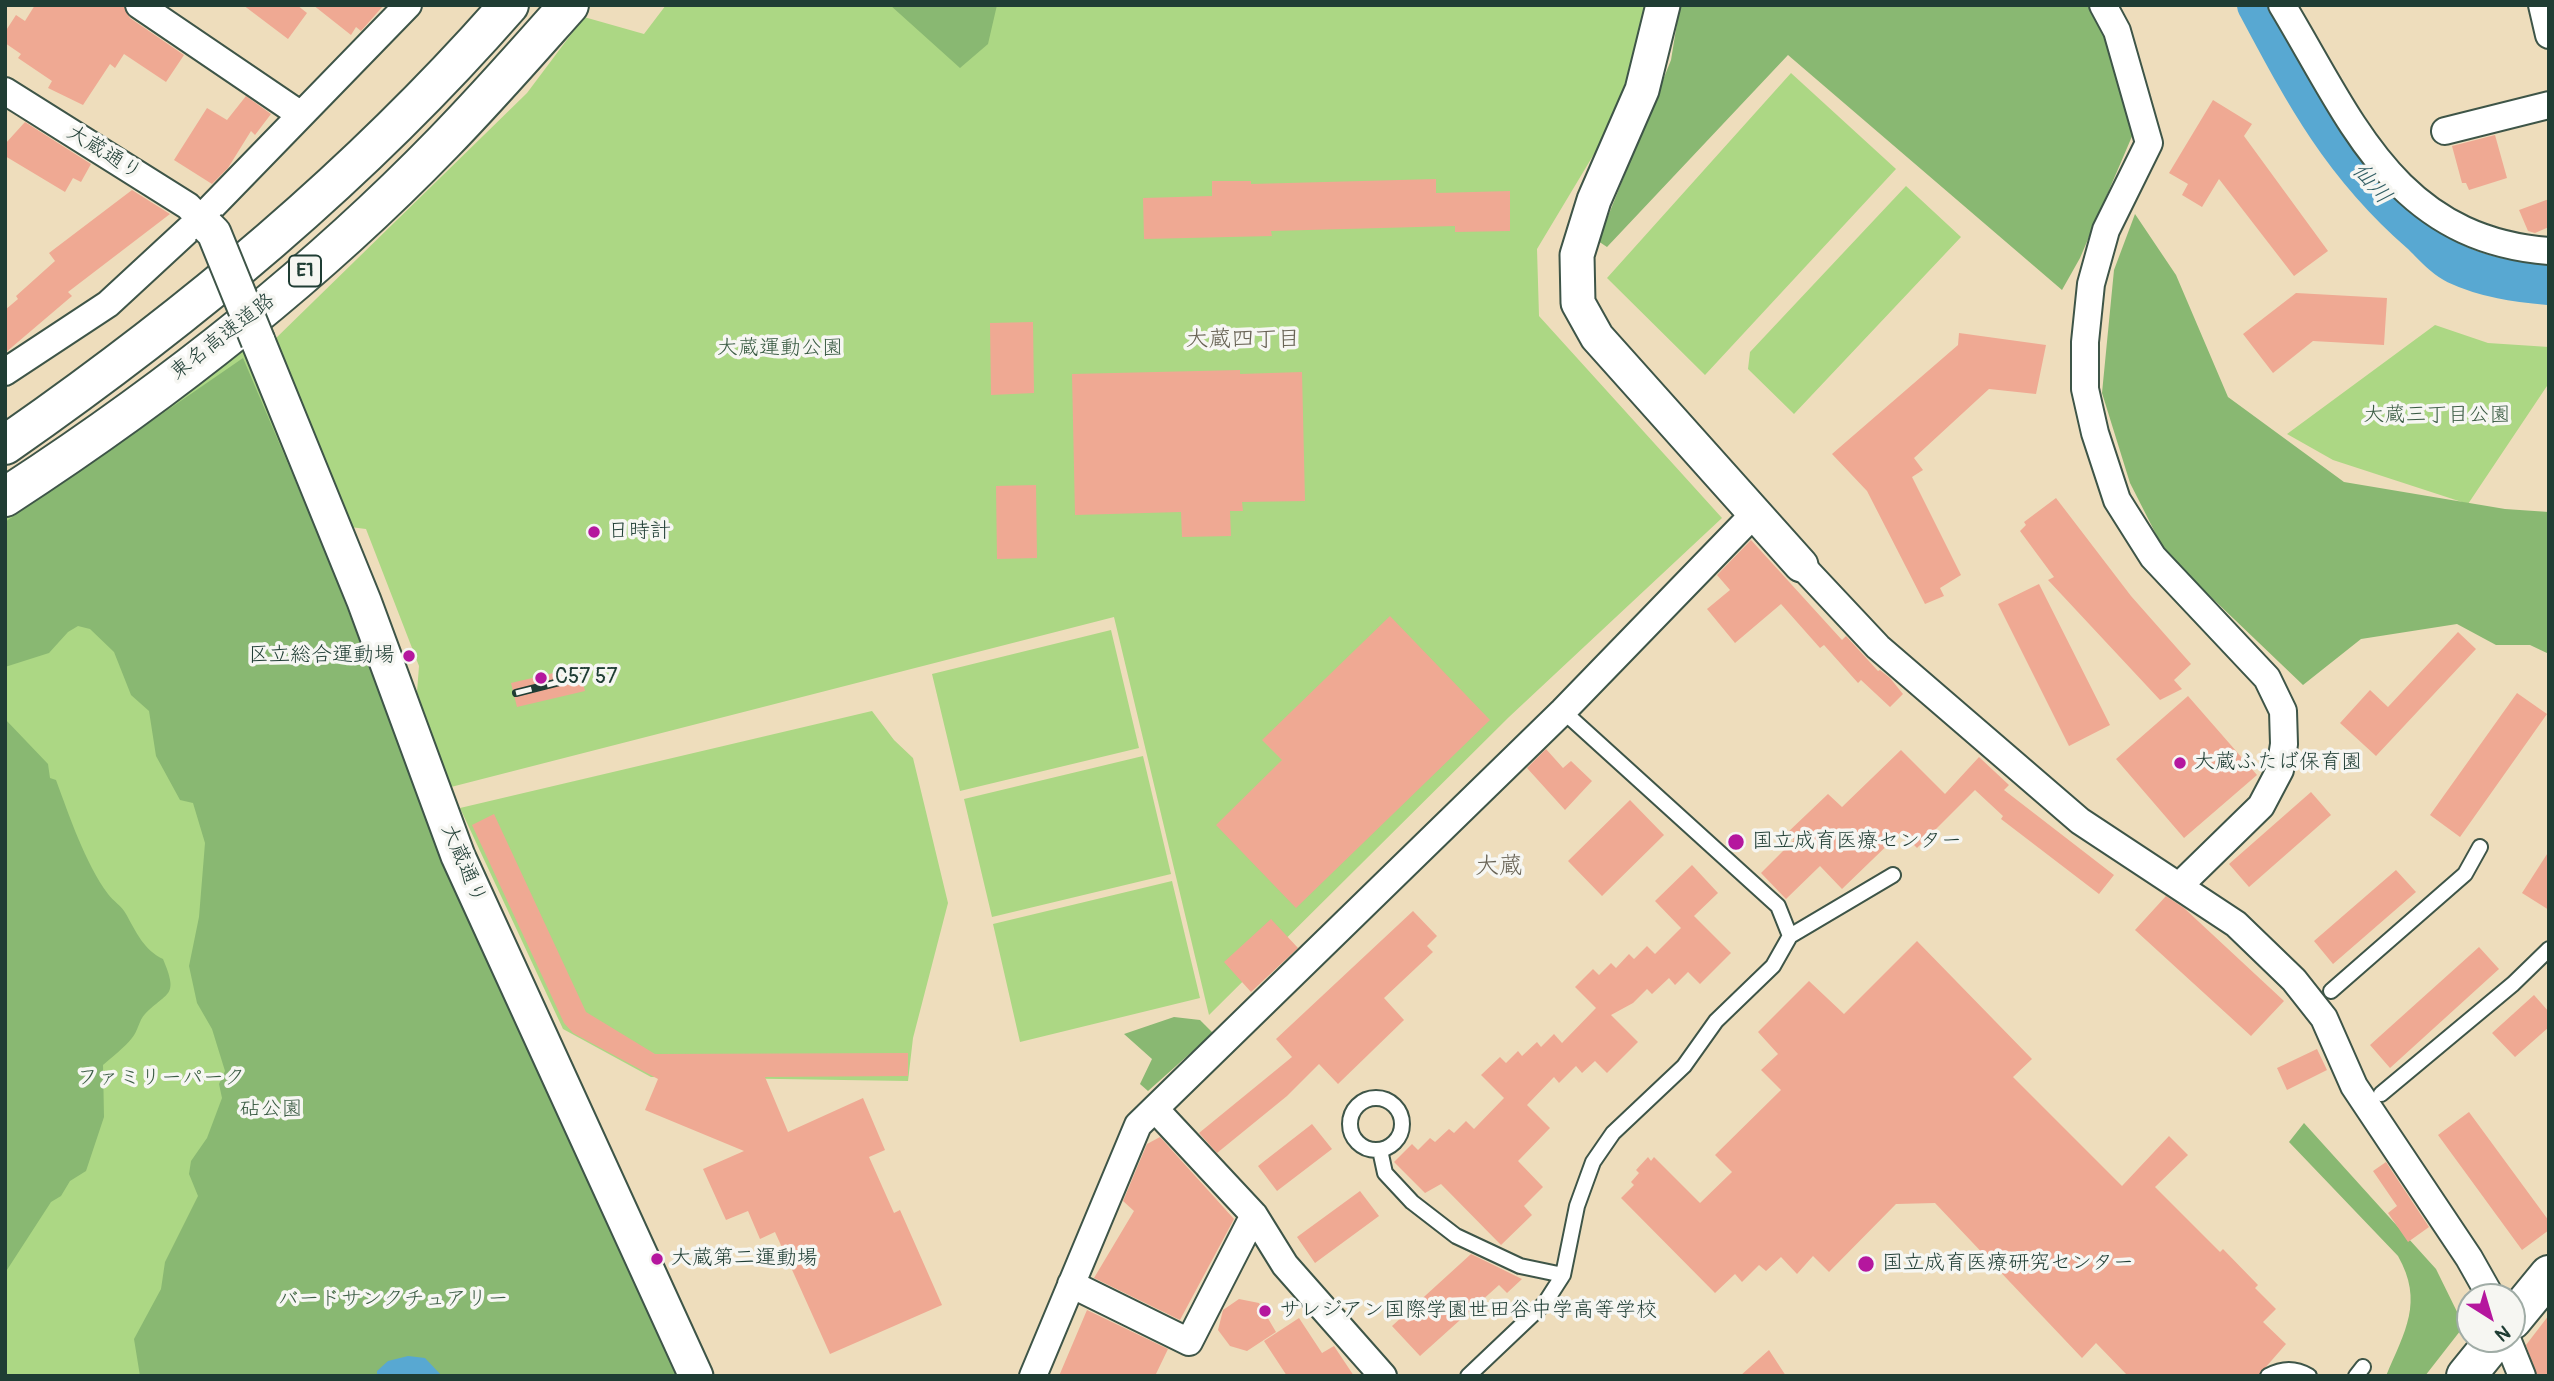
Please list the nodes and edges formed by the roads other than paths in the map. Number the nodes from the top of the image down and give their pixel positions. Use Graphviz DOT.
graph roads {
  1 [pos="408,5"];
  2 [pos="509,5"];
  3 [pos="569,5"];
  4 [pos="1663,5"];
  5 [pos="2103,5"];
  6 [pos="2282,5"];
  7 [pos="2542,5"];
  8 [pos="146,7"];
  9 [pos="2549,35"];
  10 [pos="5,91"];
  11 [pos="2549,105"];
  12 [pos="301,115"];
  13 [pos="2445,131"];
  14 [pos="204,223"];
  15 [pos="2549,251"];
  16 [pos="5,372"];
  17 [pos="5,445"];
  18 [pos="5,497"];
  19 [pos="1754,514"];
  20 [pos="1801,565"];
  21 [pos="1563,711"];
  22 [pos="2480,847"];
  23 [pos="1893,875"];
  24 [pos="2180,885"];
  25 [pos="1790,936"];
  26 [pos="2549,949"];
  27 [pos="2331,991"];
  28 [pos="2381,1094"];
  29 [pos="1156,1110"];
  30 [pos="1380,1150"];
  31 [pos="1254,1215"];
  32 [pos="1563,1275"];
  33 [pos="2549,1275"];
  34 [pos="2483,1283"];
  35 [pos="1071,1284"];
  36 [pos="2526,1303"];
  37 [pos="2485,1353"];
  38 [pos="2513,1353"];
  39 [pos="696,1376"];
  40 [pos="1033,1376"];
  41 [pos="1383,1376"];
  42 [pos="1468,1376"];
  43 [pos="2269,1376"];
  44 [pos="2309,1376"];
  45 [pos="2466,1376"];
  46 [pos="2522,1376"];
  1 -- 12 [label="street"];
  2 -- 17 [label="main road, 東名高速道路 / E1"];
  3 -- 18 [label="main road, 東名高速道路 / E1"];
  4 -- 19 [label="street"];
  5 -- 24 [label="street"];
  6 -- 15 [label="street"];
  7 -- 9 [label="street"];
  8 -- 12 [label="street"];
  10 -- 14 [label="street, 大蔵通り"];
  11 -- 13 [label="street"];
  12 -- 14 [label="street"];
  14 -- 16 [label="street"];
  14 -- 39 [label="street, 大蔵通り, bridge"];
  19 -- 20 [label="street"];
  19 -- 21 [label="street"];
  20 -- 24 [label="street"];
  21 -- 25 [label="lane"];
  21 -- 29 [label="street"];
  22 -- 27 [label="lane"];
  23 -- 25 [label="lane"];
  24 -- 34 [label="street"];
  25 -- 32 [label="lane"];
  26 -- 28 [label="lane"];
  29 -- 31 [label="street"];
  29 -- 35 [label="street"];
  30 -- 32 [label="lane"];
  31 -- 35 [label="street"];
  31 -- 41 [label="street"];
  32 -- 42 [label="lane"];
  33 -- 36 [label="main road"];
  35 -- 40 [label="street"];
  37 -- 45 [label="main road"];
  38 -- 46 [label="street"];
  43 -- 44 [label="lane"];
}
